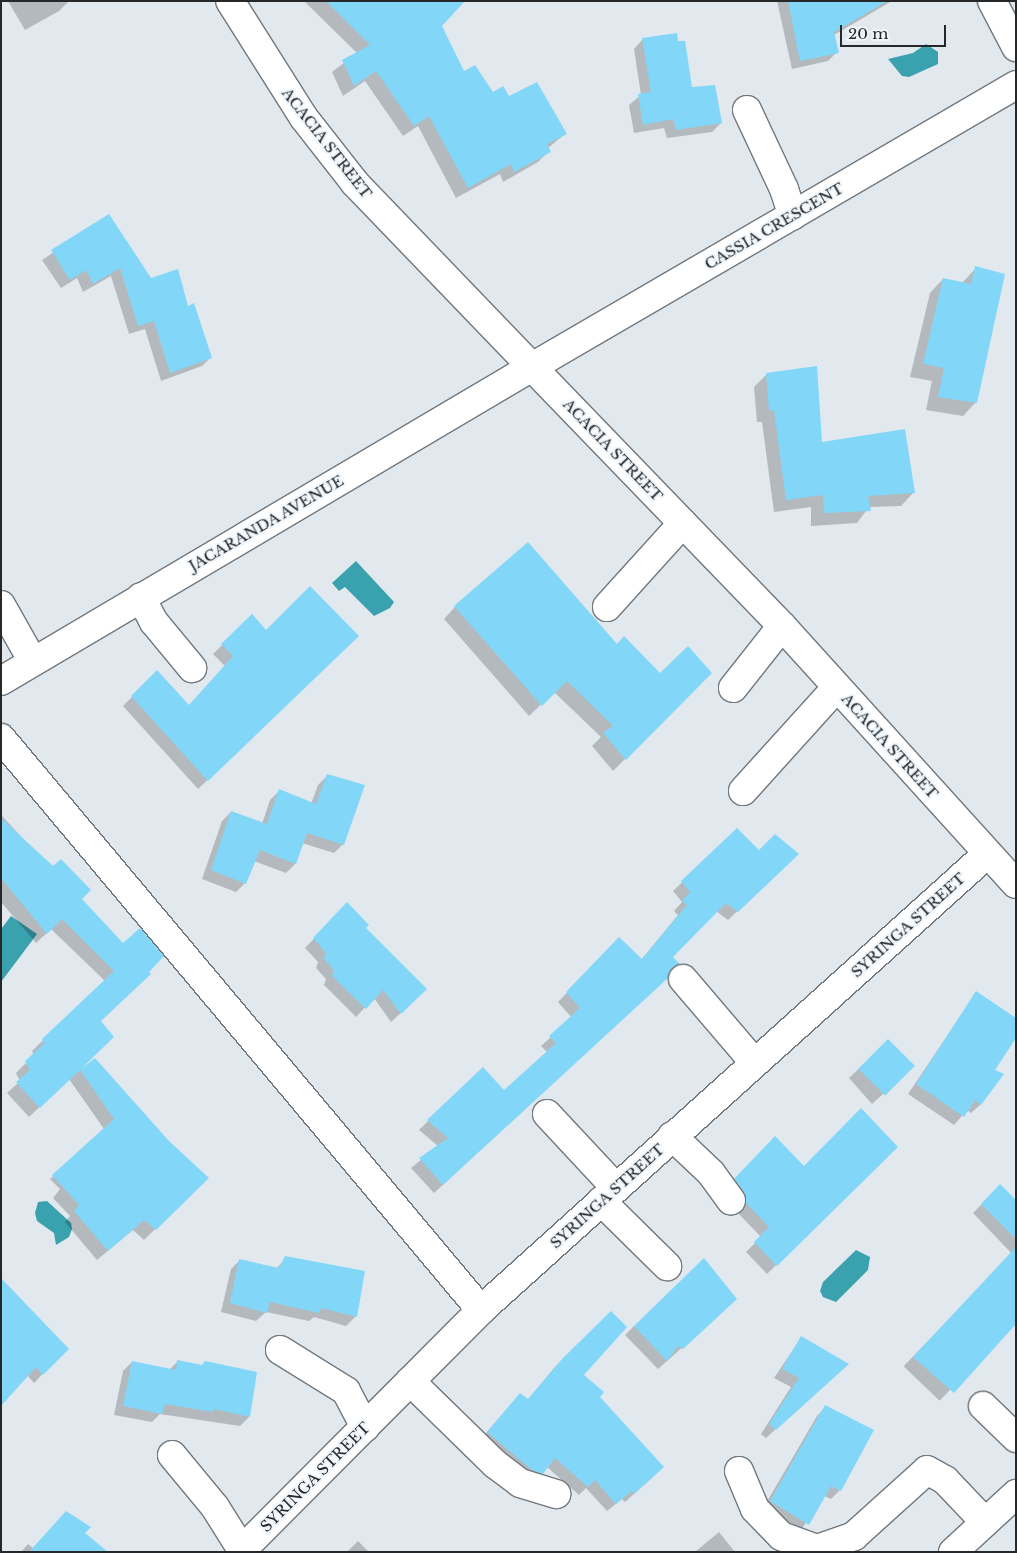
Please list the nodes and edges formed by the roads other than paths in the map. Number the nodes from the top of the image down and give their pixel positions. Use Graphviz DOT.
graph roads {
  1 [pos="230,1"];
  2 [pos="992,1"];
  3 [pos="1016,47"];
  4 [pos="1016,86"];
  5 [pos="747,110"];
  6 [pos="793,216"];
  7 [pos="532,367"];
  8 [pos="683,522"];
  9 [pos="141,596"];
  10 [pos="1,605"];
  11 [pos="607,607"];
  12 [pos="782,626"];
  13 [pos="32,660"];
  14 [pos="192,668"];
  15 [pos="1,681"];
  16 [pos="837,687"];
  17 [pos="733,688"];
  18 [pos="1,738"];
  19 [pos="743,791"];
  20 [pos="987,854"];
  21 [pos="1016,884"];
  22 [pos="682,980"];
  23 [pos="754,1062"];
  24 [pos="547,1114"];
  25 [pos="672,1136"];
  26 [pos="608,1194"];
  27 [pos="731,1201"];
  28 [pos="667,1266"];
  29 [pos="481,1310"];
  30 [pos="280,1350"];
  31 [pos="410,1381"];
  32 [pos="983,1406"];
  33 [pos="365,1427"];
  34 [pos="1016,1438"];
  35 [pos="172,1456"];
  36 [pos="739,1471"];
  37 [pos="556,1494"];
  38 [pos="1016,1494"];
  39 [pos="985,1522"];
  40 [pos="241,1551"];
  41 [pos="953,1552"];
  1 -- 7 [label="street, ACACIA STREET"];
  2 -- 3 [label="street"];
  4 -- 6 [label="street, CASSIA CRESCENT"];
  5 -- 6 [label="street"];
  6 -- 7 [label="street, CASSIA CRESCENT"];
  7 -- 8 [label="street, ACACIA STREET"];
  7 -- 9 [label="street, JACARANDA AVENUE"];
  8 -- 11 [label="street"];
  8 -- 12 [label="street, ACACIA STREET"];
  9 -- 13 [label="street, JACARANDA AVENUE"];
  9 -- 14 [label="street"];
  10 -- 13 [label="street"];
  12 -- 16 [label="street, ACACIA STREET"];
  12 -- 17 [label="street"];
  13 -- 15 [label="street, JACARANDA AVENUE"];
  16 -- 19 [label="street"];
  16 -- 20 [label="street, ACACIA STREET"];
  18 -- 29 [label="street"];
  20 -- 21 [label="street, ACACIA STREET"];
  20 -- 23 [label="street, SYRINGA STREET"];
  22 -- 23 [label="street"];
  23 -- 25 [label="street, SYRINGA STREET"];
  24 -- 26 [label="street"];
  25 -- 26 [label="street, SYRINGA STREET"];
  25 -- 27 [label="street"];
  26 -- 28 [label="street"];
  26 -- 29 [label="street, SYRINGA STREET"];
  29 -- 31 [label="street, SYRINGA STREET"];
  30 -- 33 [label="street"];
  31 -- 33 [label="street, SYRINGA STREET"];
  31 -- 37 [label="street"];
  32 -- 34 [label="street"];
  33 -- 40 [label="street, SYRINGA STREET"];
  35 -- 40 [label="street"];
  36 -- 39 [label="street"];
  38 -- 39 [label="street"];
  39 -- 41 [label="street"];
}
